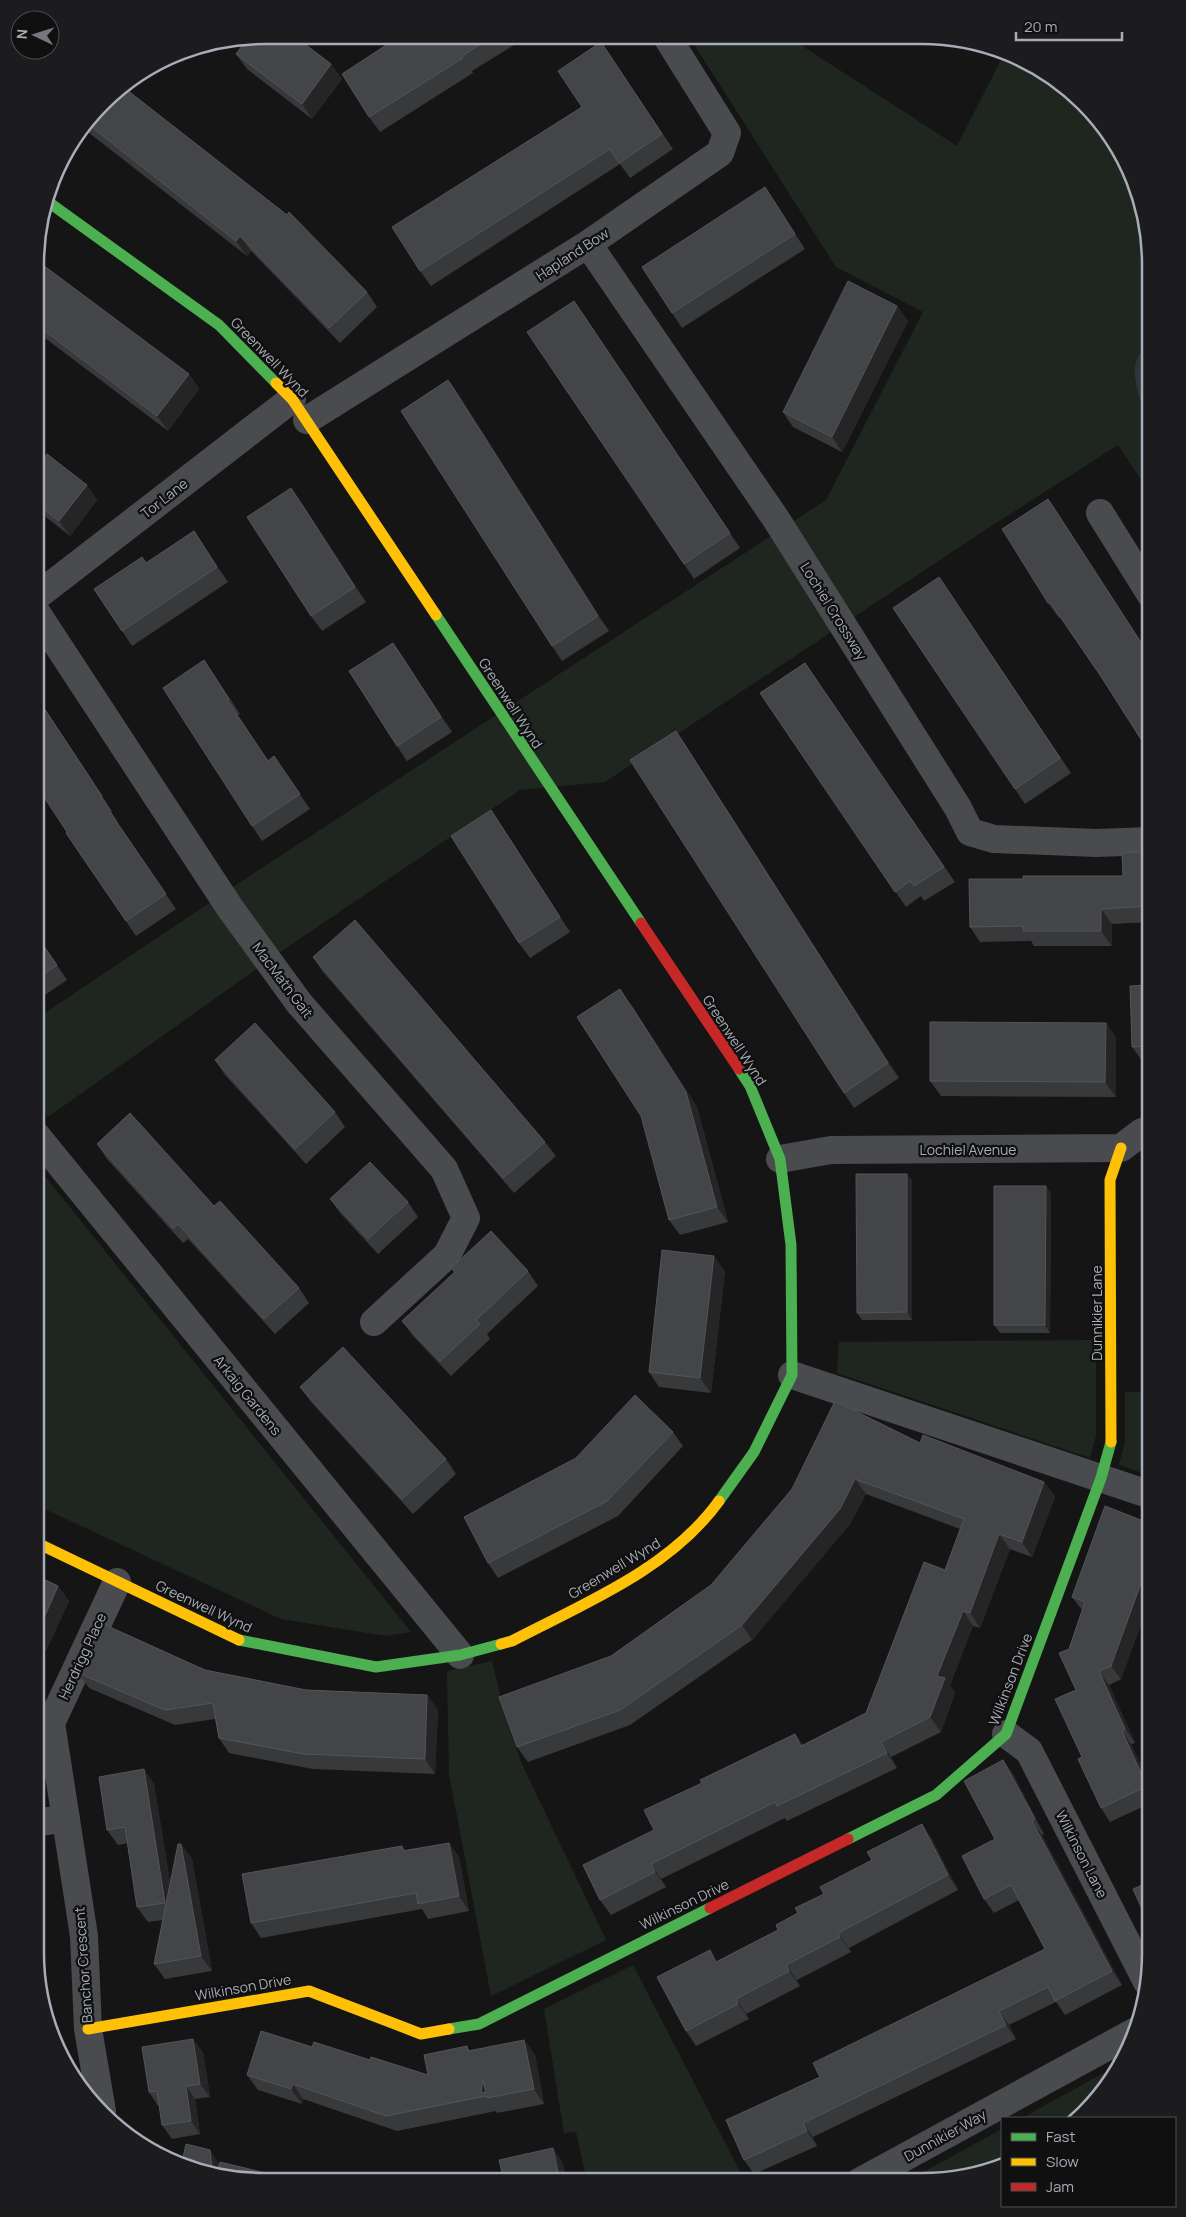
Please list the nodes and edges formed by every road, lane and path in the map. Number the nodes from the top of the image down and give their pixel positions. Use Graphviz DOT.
graph roads {
  1 [pos="671,44"];
  2 [pos="52,204"];
  3 [pos="588,244"];
  4 [pos="300,410"];
  5 [pos="1100,513"];
  6 [pos="1142,581"];
  7 [pos="44,590"];
  8 [pos="44,624"];
  9 [pos="1142,842"];
  10 [pos="1142,1132"];
  11 [pos="44,1145"];
  12 [pos="1121,1148"];
  13 [pos="780,1159"];
  14 [pos="374,1322"];
  15 [pos="792,1375"];
  16 [pos="1102,1478"];
  17 [pos="1142,1492"];
  18 [pos="44,1546"];
  19 [pos="117,1582"];
  20 [pos="460,1655"];
  21 [pos="1006,1734"];
  22 [pos="66,1818"];
  23 [pos="44,1822"];
  24 [pos="1142,1970"];
  25 [pos="88,2029"];
  26 [pos="1127,2036"];
  27 [pos="100,2100"];
  28 [pos="876,2173"];
  1 -- 3 [label="street, Hapland Bow"];
  2 -- 4 [label="street, Greenwell Wynd"];
  3 -- 4 [label="street, Hapland Bow"];
  3 -- 9 [label="street, Lochiel Crossway"];
  4 -- 7 [label="street, Tor Lane"];
  4 -- 13 [label="street, Greenwell Wynd"];
  5 -- 6 [label="street"];
  8 -- 14 [label="street, MacMath Gait"];
  10 -- 12 [label="street"];
  11 -- 20 [label="street, Arkaig Gardens"];
  12 -- 13 [label="street, Lochiel Avenue"];
  12 -- 16 [label="street, Dunnikier Lane"];
  13 -- 15 [label="street, Greenwell Wynd"];
  15 -- 16 [label="street"];
  15 -- 20 [label="street, Greenwell Wynd"];
  16 -- 17 [label="street"];
  16 -- 21 [label="street, Wilkinson Drive"];
  18 -- 19 [label="street, Greenwell Wynd"];
  19 -- 20 [label="street, Greenwell Wynd"];
  19 -- 22 [label="street, Herdrigg Place"];
  21 -- 24 [label="street, Wilkinson Lane"];
  21 -- 25 [label="street, Wilkinson Drive"];
  22 -- 23 [label="street"];
  22 -- 25 [label="street, Banchor Crescent"];
  25 -- 27 [label="street, Banchor Crescent"];
  26 -- 28 [label="street, Dunnikier Way"];
}
